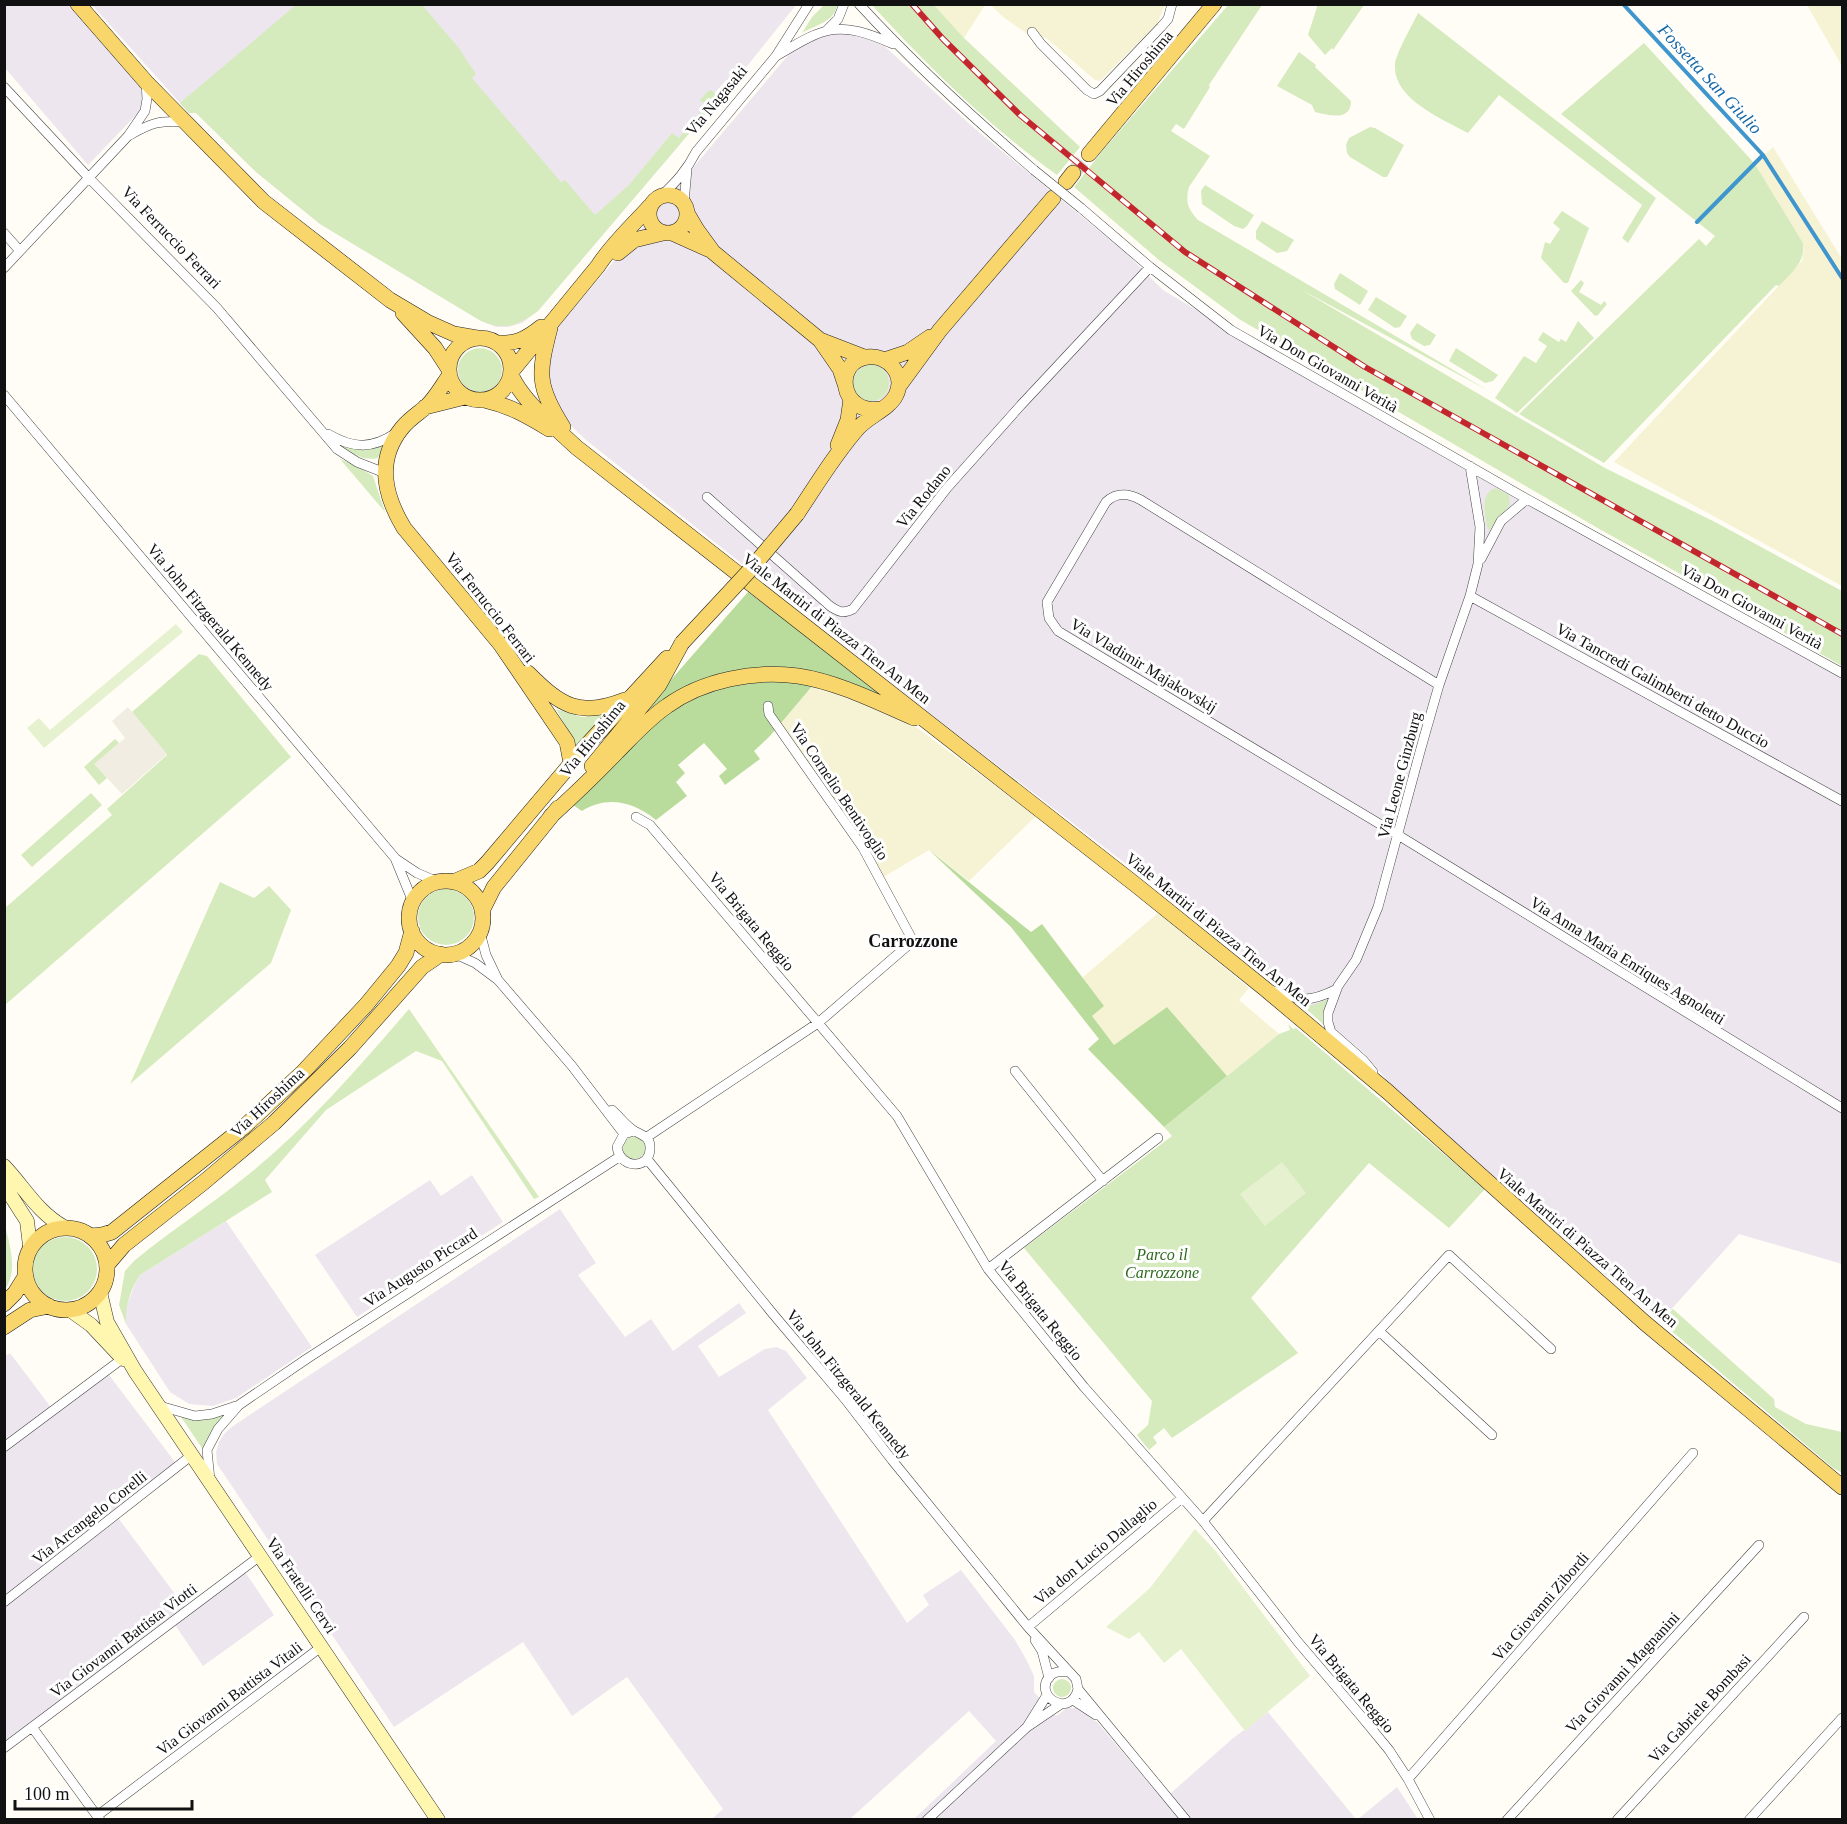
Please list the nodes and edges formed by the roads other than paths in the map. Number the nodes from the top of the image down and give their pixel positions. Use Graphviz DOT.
graph roads {
  1 [pos="78,4"];
  2 [pos="844,4"];
  3 [pos="859,4"];
  4 [pos="1172,4"];
  5 [pos="1214,4"];
  6 [pos="808,5"];
  7 [pos="827,30"];
  8 [pos="1032,32"];
  9 [pos="897,46"];
  10 [pos="776,56"];
  11 [pos="146,82"];
  12 [pos="4,87"];
  13 [pos="184,122"];
  14 [pos="128,136"];
  15 [pos="1089,154"];
  16 [pos="687,169"];
  17 [pos="89,178"];
  18 [pos="1053,198"];
  19 [pos="656,201"];
  20 [pos="686,208"];
  21 [pos="4,233"];
  22 [pos="668,233"];
  23 [pos="20,251"];
  24 [pos="713,252"];
  25 [pos="598,266"];
  26 [pos="1150,267"];
  27 [pos="4,268"];
  28 [pos="390,300"];
  29 [pos="553,318"];
  30 [pos="940,330"];
  31 [pos="477,338"];
  32 [pos="820,340"];
  33 [pos="497,343"];
  34 [pos="864,357"];
  35 [pos="884,360"];
  36 [pos="449,372"];
  37 [pos="511,373"];
  38 [pos="899,386"];
  39 [pos="848,392"];
  40 [pos="4,395"];
  41 [pos="465,397"];
  42 [pos="484,400"];
  43 [pos="425,407"];
  44 [pos="880,409"];
  45 [pos="322,430"];
  46 [pos="400,430"];
  47 [pos="576,447"];
  48 [pos="833,458"];
  49 [pos="1470,466"];
  50 [pos="385,473"];
  51 [pos="707,498"];
  52 [pos="1527,499"];
  53 [pos="1478,564"];
  54 [pos="1470,596"];
  55 [pos="682,643"];
  56 [pos="501,645"];
  57 [pos="1842,673"];
  58 [pos="1439,685"];
  59 [pos="629,698"];
  60 [pos="768,706"];
  61 [pos="934,727"];
  62 [pos="571,763"];
  63 [pos="1842,801"];
  64 [pos="551,816"];
  65 [pos="636,817"];
  66 [pos="1398,835"];
  67 [pos="395,858"];
  68 [pos="446,882"];
  69 [pos="413,902"];
  70 [pos="482,911"];
  71 [pos="412,931"];
  72 [pos="480,932"];
  73 [pos="448,954"];
  74 [pos="498,980"];
  75 [pos="1264,987"];
  76 [pos="1337,989"];
  77 [pos="818,1023"];
  78 [pos="1015,1071"];
  79 [pos="1388,1092"];
  80 [pos="1842,1108"];
  81 [pos="629,1133"];
  82 [pos="646,1137"];
  83 [pos="1158,1138"];
  84 [pos="619,1157"];
  85 [pos="647,1159"];
  86 [pos="4,1166"];
  87 [pos="1102,1181"];
  88 [pos="4,1185"];
  89 [pos="64,1227"];
  90 [pos="90,1236"];
  91 [pos="30,1246"];
  92 [pos="107,1265"];
  93 [pos="988,1269"];
  94 [pos="25,1277"];
  95 [pos="100,1292"];
  96 [pos="4,1304"];
  97 [pos="49,1306"];
  98 [pos="70,1310"];
  99 [pos="4,1327"];
  100 [pos="1379,1331"];
  101 [pos="1551,1349"];
  102 [pos="122,1359"];
  103 [pos="135,1371"];
  104 [pos="239,1405"];
  105 [pos="160,1406"];
  106 [pos="1492,1435"];
  107 [pos="4,1447"];
  108 [pos="1693,1453"];
  109 [pos="192,1455"];
  110 [pos="1817,1467"];
  111 [pos="1842,1478"];
  112 [pos="211,1482"];
  113 [pos="1842,1487"];
  114 [pos="1182,1498"];
  115 [pos="1203,1521"];
  116 [pos="1759,1545"];
  117 [pos="260,1556"];
  118 [pos="4,1602"];
  119 [pos="1804,1617"];
  120 [pos="1028,1627"];
  121 [pos="321,1647"];
  122 [pos="1068,1672"];
  123 [pos="1049,1678"];
  124 [pos="1078,1689"];
  125 [pos="1047,1695"];
  126 [pos="1073,1700"];
  127 [pos="1061,1704"];
  128 [pos="1842,1718"];
  129 [pos="1104,1720"];
  130 [pos="32,1727"];
  131 [pos="1027,1727"];
  132 [pos="4,1748"];
  133 [pos="1408,1779"];
  134 [pos="99,1818"];
  135 [pos="1186,1819"];
  136 [pos="438,1820"];
  137 [pos="927,1820"];
  138 [pos="1430,1820"];
  139 [pos="1507,1820"];
  140 [pos="1617,1820"];
  141 [pos="1749,1820"];
  1 -- 11 [label="main road"];
  2 -- 7 [label="street"];
  3 -- 9 [label="street, Via Don Giovanni Verità"];
  4 -- 8 [label="street"];
  5 -- 15 [label="main road, Via Hiroshima"];
  6 -- 10 [label="street, Via Nagasaki"];
  7 -- 9 [label="street, Via Nagasaki"];
  7 -- 10 [label="street, Via Nagasaki"];
  9 -- 26 [label="street, Via Don Giovanni Verità, bridge"];
  10 -- 16 [label="street, Via Nagasaki"];
  11 -- 13 [label="main road"];
  11 -- 14 [label="street"];
  12 -- 17 [label="street, Via Ferruccio Ferrari"];
  13 -- 14 [label="street"];
  13 -- 28 [label="main road"];
  14 -- 17 [label="street"];
  16 -- 19 [label="street, Via Nagasaki"];
  16 -- 20 [label="street, Via Nagasaki"];
  17 -- 23 [label="street"];
  17 -- 45 [label="street, Via Ferruccio Ferrari"];
  18 -- 30 [label="main road, Via Hiroshima"];
  19 -- 20 [label="main road"];
  19 -- 22 [label="main road"];
  19 -- 25 [label="main road, Via Nagasaki"];
  20 -- 22 [label="main road"];
  20 -- 24 [label="main road, Via Hiroshima"];
  21 -- 23 [label="street"];
  22 -- 24 [label="main road, Via Hiroshima"];
  22 -- 25 [label="main road, Via Nagasaki"];
  23 -- 27 [label="street"];
  24 -- 32 [label="main road, Via Hiroshima"];
  25 -- 29 [label="main road, Via Nagasaki"];
  26 -- 49 [label="street, Via Don Giovanni Verità"];
  26 -- 51 [label="street, Via Rodano"];
  28 -- 31 [label="main road"];
  28 -- 36 [label="main road"];
  29 -- 33 [label="main road, Via Nagasaki"];
  29 -- 37 [label="main road, Via Nagasaki"];
  29 -- 47 [label="main road"];
  30 -- 35 [label="main road, Via Hiroshima"];
  30 -- 38 [label="main road, Via Hiroshima"];
  31 -- 33 [label="main road"];
  31 -- 36 [label="main road"];
  32 -- 34 [label="main road, Via Hiroshima"];
  32 -- 39 [label="main road, Via Hiroshima"];
  33 -- 37 [label="main road, Viale Martiri di Piazza Tien An Men"];
  34 -- 35 [label="main road, Via Hiroshima"];
  34 -- 39 [label="main road, Via Hiroshima"];
  35 -- 38 [label="main road"];
  36 -- 41 [label="main road"];
  36 -- 43 [label="main road"];
  37 -- 42 [label="main road"];
  37 -- 47 [label="main road, Viale Martiri di Piazza Tien An Men"];
  38 -- 44 [label="main road, Via Hiroshima"];
  39 -- 44 [label="main road"];
  39 -- 48 [label="main road, Via Hiroshima"];
  40 -- 67 [label="street, Via John Fitzgerald Kennedy"];
  41 -- 42 [label="main road, Viale Martiri di Piazza Tien An Men"];
  41 -- 43 [label="main road"];
  42 -- 47 [label="main road, Viale Martiri di Piazza Tien An Men"];
  43 -- 46 [label="main road"];
  44 -- 48 [label="main road, Via Hiroshima"];
  45 -- 46 [label="street, Via Ferruccio Ferrari"];
  45 -- 50 [label="street, Via Ferruccio Ferrari"];
  46 -- 50 [label="main road, Via Ferruccio Ferrari"];
  47 -- 61 [label="main road, Viale Martiri di Piazza Tien An Men"];
  48 -- 55 [label="main road, Via Hiroshima, bridge"];
  49 -- 52 [label="street, Via Don Giovanni Verità"];
  49 -- 53 [label="street, Via Leone Ginzburg"];
  50 -- 56 [label="main road, Via Ferruccio Ferrari"];
  52 -- 53 [label="street, Via Leone Ginzburg"];
  52 -- 57 [label="street, Via Don Giovanni Verità"];
  53 -- 54 [label="street, Via Leone Ginzburg"];
  54 -- 58 [label="street, Via Leone Ginzburg"];
  54 -- 63 [label="street, Via Tancredi Galimberti detto Duccio"];
  55 -- 59 [label="main road, Via Hiroshima"];
  55 -- 64 [label="main road, Via Hiroshima"];
  56 -- 59 [label="main road, Via Hiroshima"];
  56 -- 62 [label="main road, Via Ferruccio Ferrari"];
  58 -- 66 [label="street, Via Leone Ginzburg"];
  58 -- 66 [label="street, Via Vladimir Majakovskij"];
  59 -- 62 [label="main road, Via Hiroshima"];
  60 -- 77 [label="street, Via Cornelio Bentivoglio"];
  61 -- 64 [label="main road"];
  61 -- 75 [label="main road, Viale Martiri di Piazza Tien An Men"];
  62 -- 68 [label="main road, Via Hiroshima"];
  64 -- 70 [label="main road, Via Hiroshima"];
  65 -- 77 [label="street, Via Brigata Reggio"];
  66 -- 76 [label="street, Via Leone Ginzburg"];
  66 -- 80 [label="street, Via Anna Maria Enriques Agnoletti"];
  67 -- 68 [label="street, Via John Fitzgerald Kennedy"];
  67 -- 69 [label="street, Via John Fitzgerald Kennedy"];
  68 -- 69 [label="main road, Via Hiroshima"];
  68 -- 70 [label="main road"];
  69 -- 71 [label="main road, Via Hiroshima"];
  70 -- 72 [label="main road, Via Hiroshima"];
  71 -- 73 [label="main road"];
  71 -- 90 [label="main road, Via Hiroshima"];
  72 -- 73 [label="main road, Via Hiroshima"];
  72 -- 74 [label="street"];
  73 -- 74 [label="street"];
  73 -- 92 [label="main road, Via Hiroshima"];
  74 -- 81 [label="street"];
  75 -- 76 [label="street"];
  75 -- 79 [label="main road, Viale Martiri di Piazza Tien An Men"];
  76 -- 79 [label="street, Via Leone Ginzburg"];
  77 -- 82 [label="street"];
  77 -- 93 [label="street, Via Brigata Reggio"];
  78 -- 87 [label="street"];
  79 -- 110 [label="main road, Viale Martiri di Piazza Tien An Men"];
  81 -- 82 [label="street"];
  81 -- 84 [label="street"];
  82 -- 85 [label="street"];
  83 -- 87 [label="street"];
  84 -- 85 [label="street"];
  84 -- 104 [label="street, Via Augusto Piccard"];
  85 -- 120 [label="street, Via John Fitzgerald Kennedy"];
  86 -- 89 [label="main road"];
  87 -- 93 [label="street"];
  88 -- 91 [label="main road"];
  89 -- 90 [label="main road"];
  89 -- 91 [label="main road"];
  90 -- 92 [label="main road"];
  91 -- 94 [label="main road"];
  92 -- 95 [label="main road, Via Fratelli Cervi"];
  93 -- 114 [label="street, Via Brigata Reggio"];
  94 -- 96 [label="main road"];
  94 -- 97 [label="main road"];
  95 -- 98 [label="main road"];
  95 -- 103 [label="main road, Via Fratelli Cervi"];
  97 -- 98 [label="main road, Via Fratelli Cervi"];
  97 -- 99 [label="main road"];
  98 -- 102 [label="main road, Via Fratelli Cervi"];
  100 -- 101 [label="street"];
  100 -- 106 [label="street"];
  100 -- 115 [label="street"];
  102 -- 103 [label="main road, Via Fratelli Cervi"];
  102 -- 107 [label="street"];
  103 -- 105 [label="main road, Via Fratelli Cervi"];
  104 -- 105 [label="street, Via Augusto Piccard"];
  104 -- 112 [label="street, Via Augusto Piccard"];
  105 -- 109 [label="main road, Via Fratelli Cervi"];
  108 -- 133 [label="street, Via Giovanni Zibordi"];
  109 -- 112 [label="main road, Via Fratelli Cervi"];
  109 -- 118 [label="street, Via Arcangelo Corelli"];
  110 -- 111 [label="main road, Viale Martiri di Piazza Tien An Men"];
  110 -- 113 [label="main road, Viale Martiri di Piazza Tien An Men"];
  112 -- 117 [label="main road, Via Fratelli Cervi"];
  114 -- 115 [label="street, Via Brigata Reggio"];
  114 -- 120 [label="street, Via don Lucio Dallaglio"];
  115 -- 133 [label="street, Via Brigata Reggio"];
  116 -- 139 [label="street, Via Giovanni Magnanini"];
  117 -- 121 [label="main road, Via Fratelli Cervi"];
  117 -- 130 [label="street, Via Giovanni Battista Viotti"];
  119 -- 140 [label="street, Via Gabriele Bombasi"];
  120 -- 122 [label="street, Via John Fitzgerald Kennedy"];
  120 -- 123 [label="street, Via John Fitzgerald Kennedy"];
  121 -- 134 [label="street, Via Giovanni Battista Vitali"];
  121 -- 136 [label="main road, Via Fratelli Cervi"];
  122 -- 123 [label="street"];
  122 -- 124 [label="street, Via John Fitzgerald Kennedy"];
  123 -- 125 [label="street, Via John Fitzgerald Kennedy"];
  124 -- 126 [label="street"];
  124 -- 129 [label="street, Via John Fitzgerald Kennedy"];
  125 -- 127 [label="street"];
  125 -- 131 [label="street"];
  126 -- 127 [label="street"];
  126 -- 129 [label="street, Via John Fitzgerald Kennedy"];
  127 -- 131 [label="street"];
  128 -- 141 [label="street"];
  129 -- 135 [label="street, Via John Fitzgerald Kennedy"];
  130 -- 132 [label="street, Via Giovanni Battista Viotti"];
  130 -- 134 [label="street"];
  131 -- 137 [label="street"];
  133 -- 138 [label="street, Via Brigata Reggio"];
}
